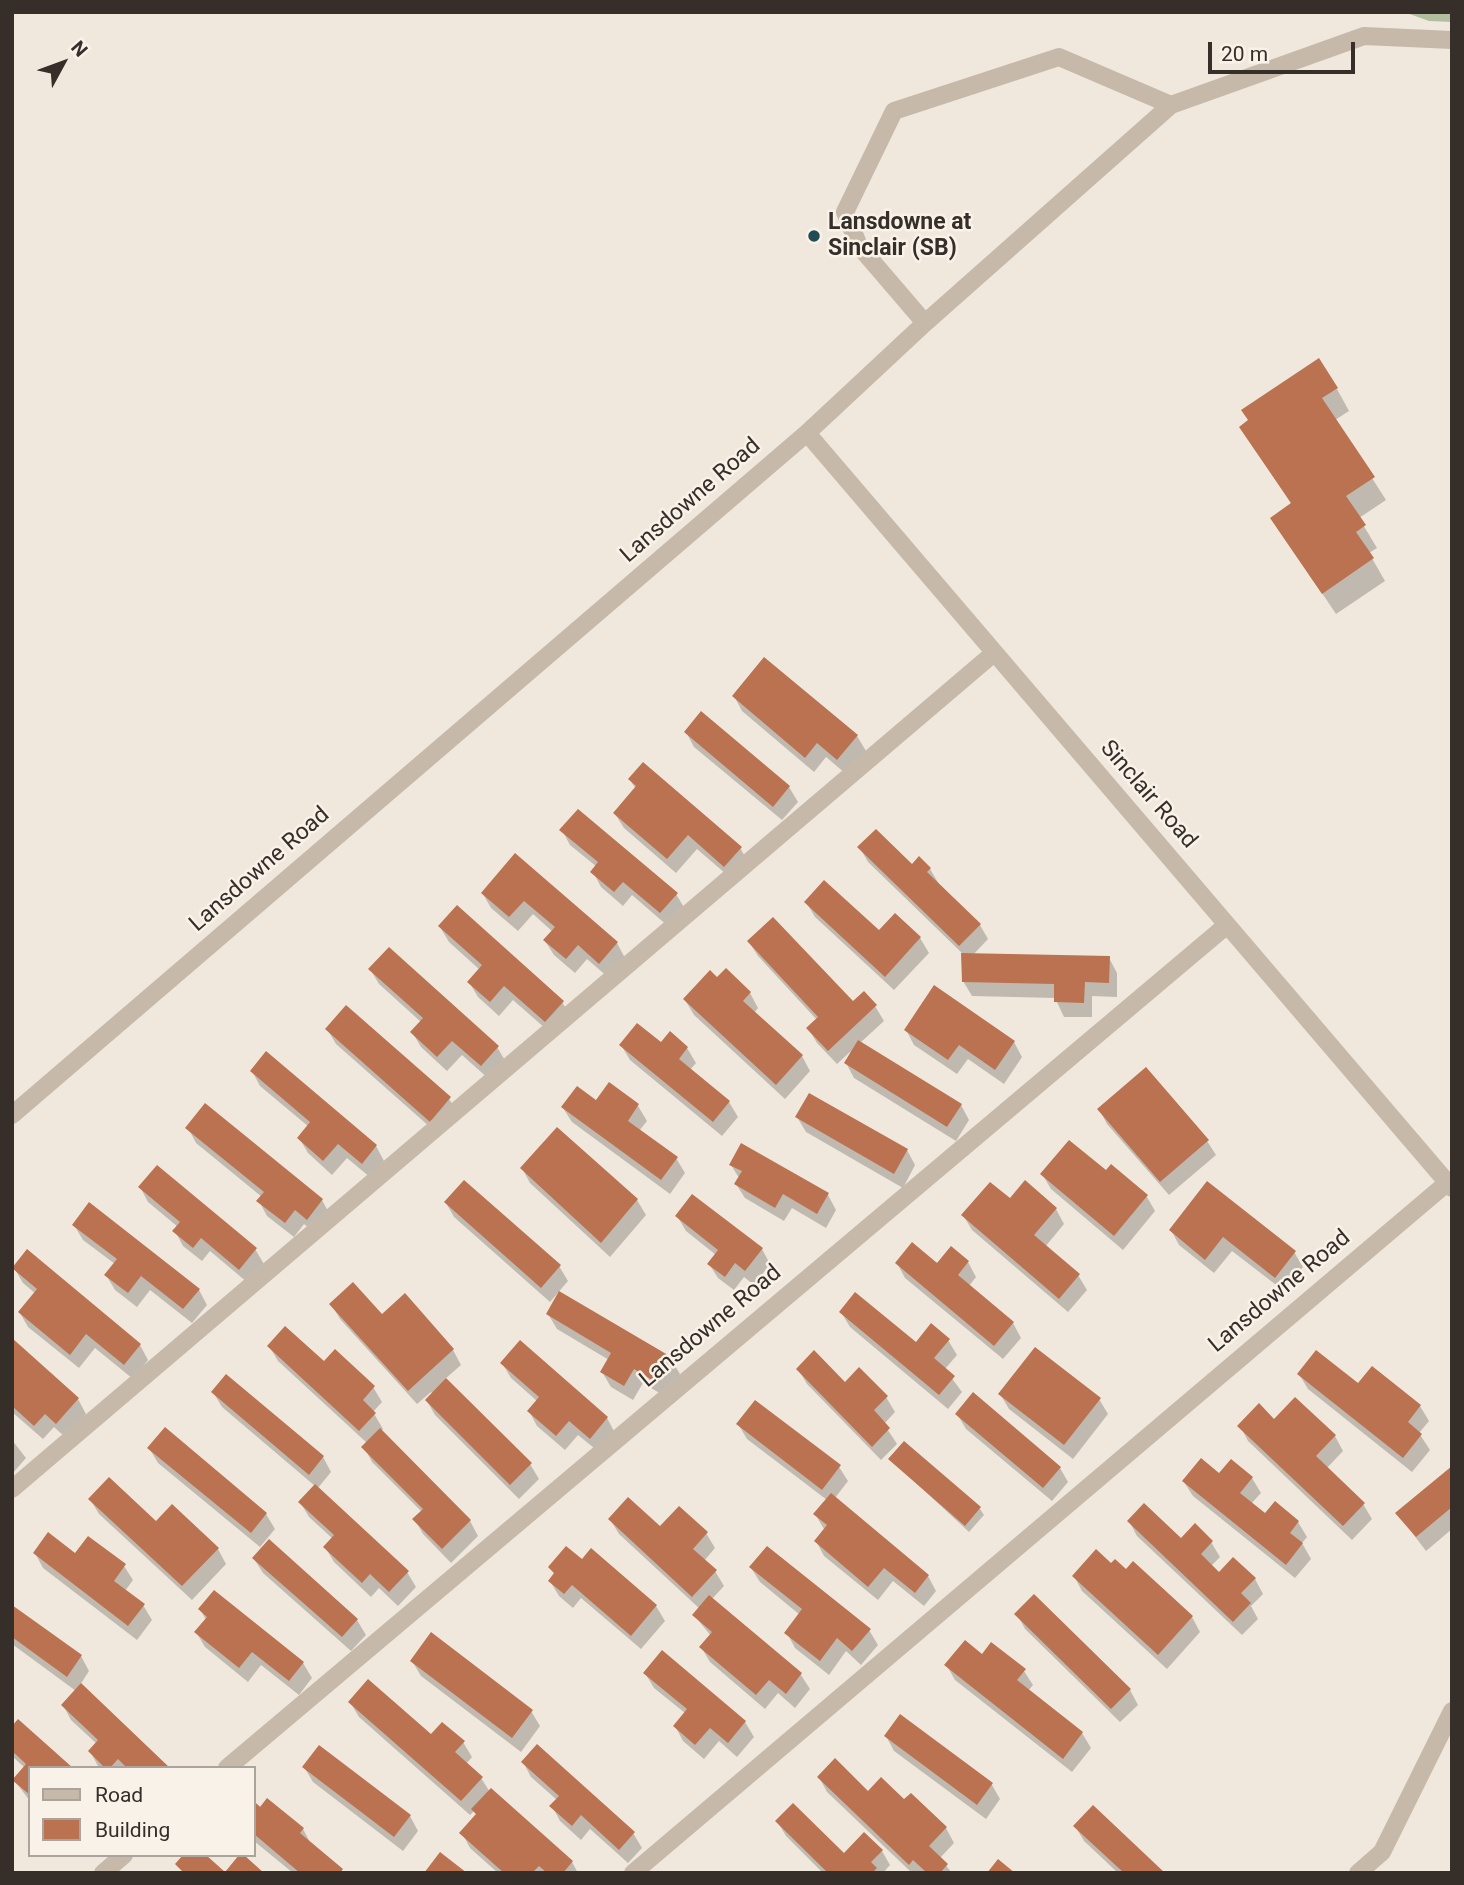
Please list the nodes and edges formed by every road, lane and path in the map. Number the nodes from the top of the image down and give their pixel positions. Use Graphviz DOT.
graph roads {
  1 [pos="1452,40"];
  2 [pos="1171,105"];
  3 [pos="925,323"];
  4 [pos="807,433"];
  5 [pos="994,653"];
  6 [pos="1227,925"];
  7 [pos="12,1115"];
  8 [pos="1449,1185"];
  9 [pos="12,1489"];
  10 [pos="1452,1711"];
  11 [pos="229,1766"];
  12 [pos="122,1857"];
  13 [pos="103,1873"];
  14 [pos="633,1873"];
  15 [pos="1358,1873"];
  1 -- 2 [label="street, Lansdowne Road"];
  2 -- 3 [label="street, Lansdowne Road"];
  2 -- 3 [label="street"];
  3 -- 4 [label="street, Lansdowne Road"];
  4 -- 5 [label="street, Sinclair Road"];
  4 -- 7 [label="street, Lansdowne Road"];
  5 -- 6 [label="street, Sinclair Road"];
  5 -- 9 [label="street"];
  6 -- 8 [label="street, Sinclair Road"];
  6 -- 11 [label="street, Lansdowne Road"];
  8 -- 14 [label="street, Lansdowne Road"];
  10 -- 15 [label="street"];
  12 -- 13 [label="street"];
}
